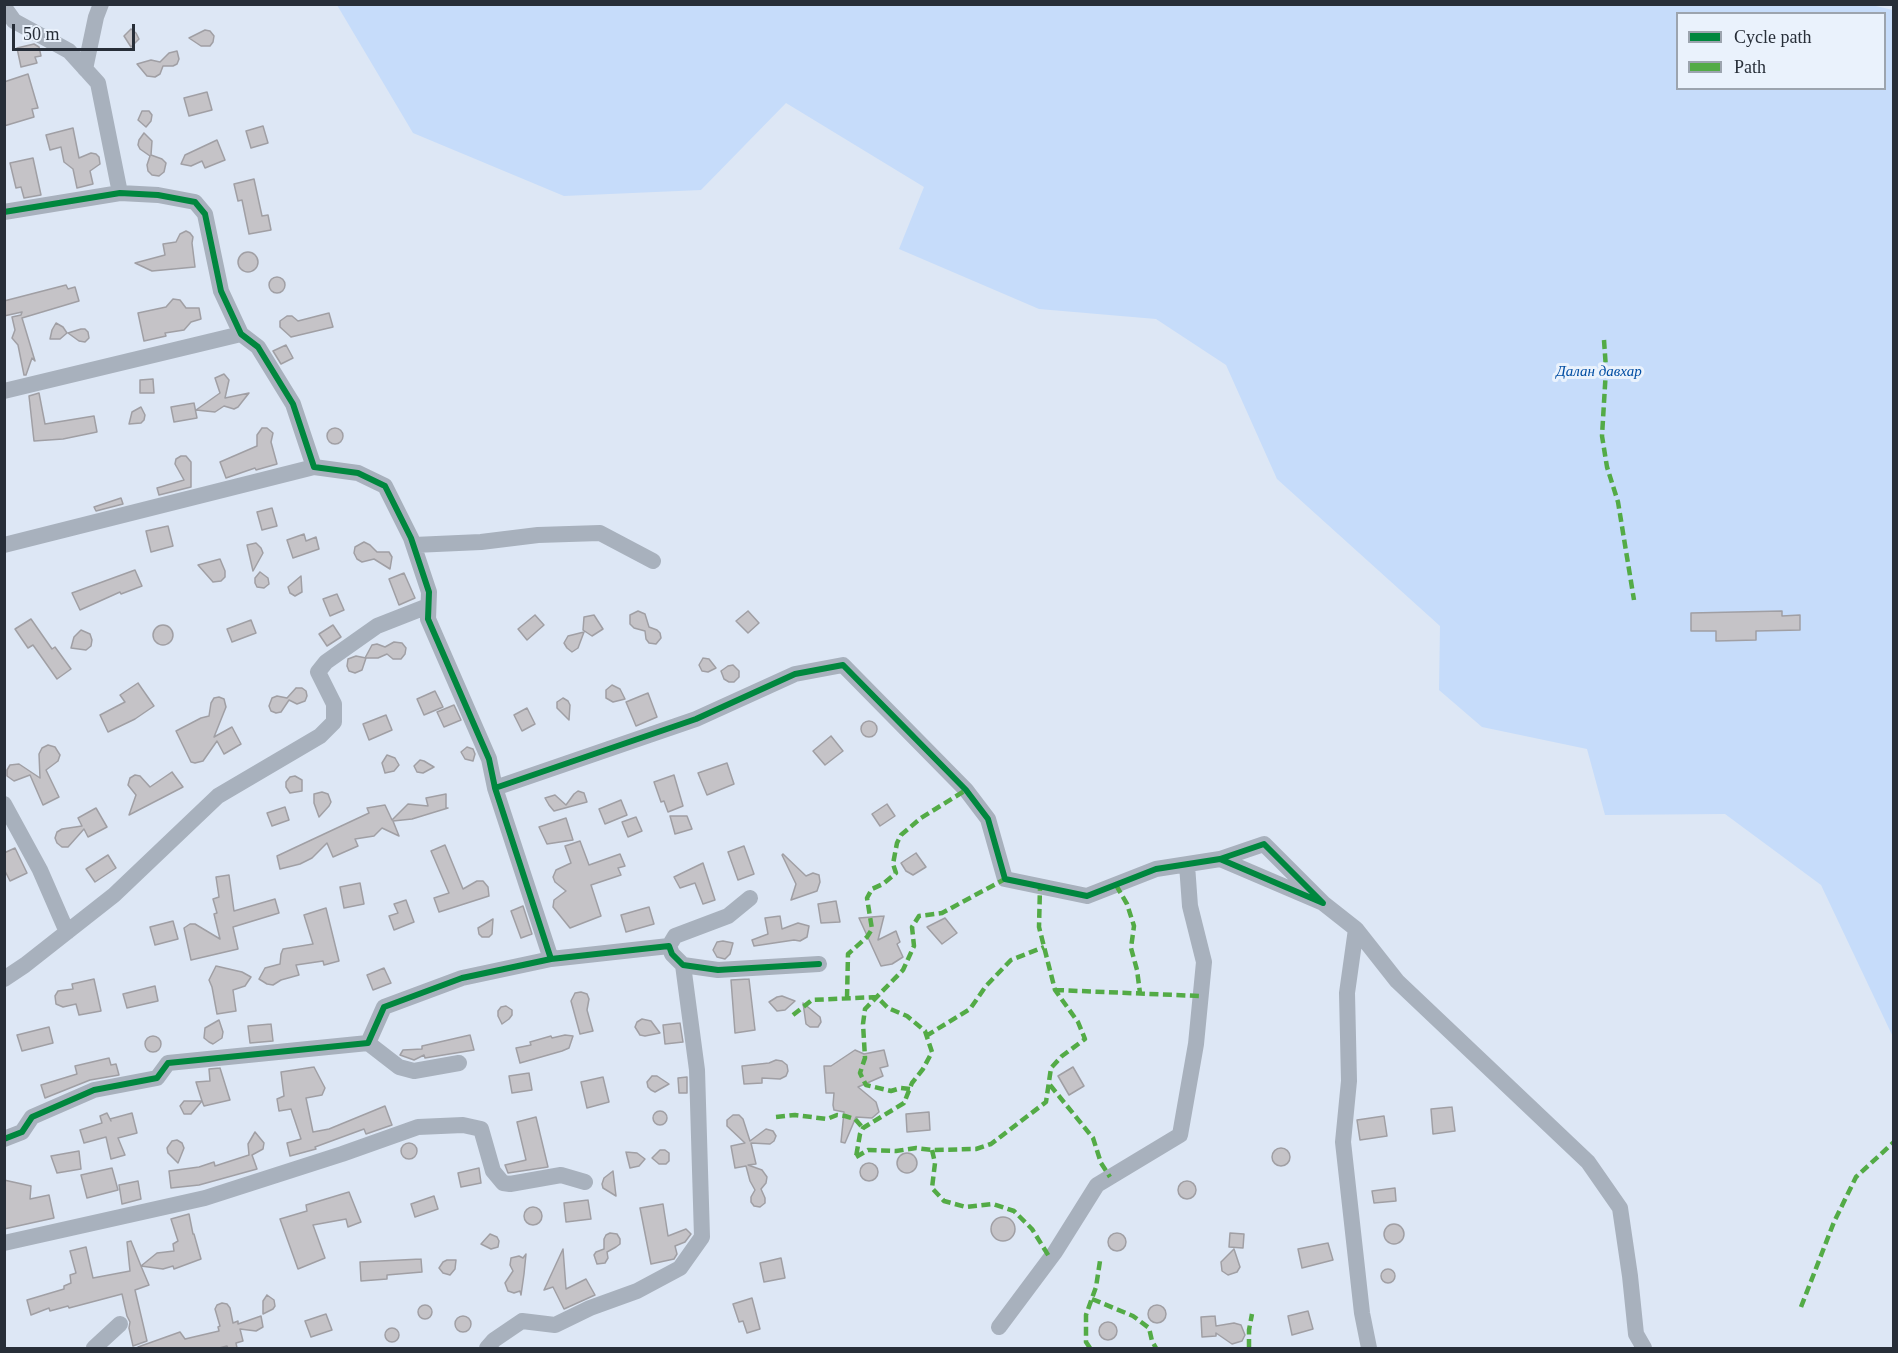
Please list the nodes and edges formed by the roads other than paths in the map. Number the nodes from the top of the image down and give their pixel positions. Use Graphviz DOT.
graph roads {
  1 [pos="101,4"];
  2 [pos="4,7"];
  3 [pos="85,69"];
  4 [pos="120,193"];
  5 [pos="4,212"];
  6 [pos="241,334"];
  7 [pos="4,391"];
  8 [pos="314,467"];
  9 [pos="4,545"];
  10 [pos="414,545"];
  11 [pos="653,561"];
  12 [pos="428,606"];
  13 [pos="495,788"];
  14 [pos="4,804"];
  15 [pos="1220,859"];
  16 [pos="1186,865"];
  17 [pos="750,898"];
  18 [pos="1323,903"];
  19 [pos="1356,929"];
  20 [pos="67,932"];
  21 [pos="669,946"];
  22 [pos="551,959"];
  23 [pos="819,964"];
  24 [pos="683,965"];
  25 [pos="4,979"];
  26 [pos="368,1043"];
  27 [pos="459,1063"];
  28 [pos="4,1139"];
  29 [pos="585,1182"];
  30 [pos="4,1243"];
  31 [pos="120,1324"];
  32 [pos="999,1327"];
  33 [pos="94,1348"];
  34 [pos="487,1348"];
  35 [pos="1369,1348"];
  36 [pos="1644,1348"];
  1 -- 3 [label="street"];
  2 -- 3 [label="street"];
  3 -- 4 [label="street"];
  4 -- 5 [label="street"];
  4 -- 6 [label="street"];
  6 -- 7 [label="street"];
  6 -- 8 [label="street"];
  8 -- 9 [label="street"];
  8 -- 10 [label="street"];
  10 -- 11 [label="street"];
  10 -- 12 [label="street"];
  12 -- 13 [label="street"];
  12 -- 20 [label="street"];
  13 -- 16 [label="street"];
  13 -- 22 [label="street"];
  14 -- 20 [label="street"];
  15 -- 16 [label="street"];
  15 -- 18 [label="street"];
  15 -- 18 [label="street"];
  16 -- 32 [label="street"];
  17 -- 21 [label="street"];
  18 -- 19 [label="street"];
  19 -- 35 [label="street"];
  19 -- 36 [label="street"];
  20 -- 25 [label="street"];
  21 -- 22 [label="street"];
  21 -- 24 [label="street"];
  22 -- 26 [label="street"];
  23 -- 24 [label="street"];
  24 -- 34 [label="street"];
  26 -- 27 [label="street"];
  26 -- 28 [label="street"];
  29 -- 30 [label="street"];
  31 -- 33 [label="street"];
}
